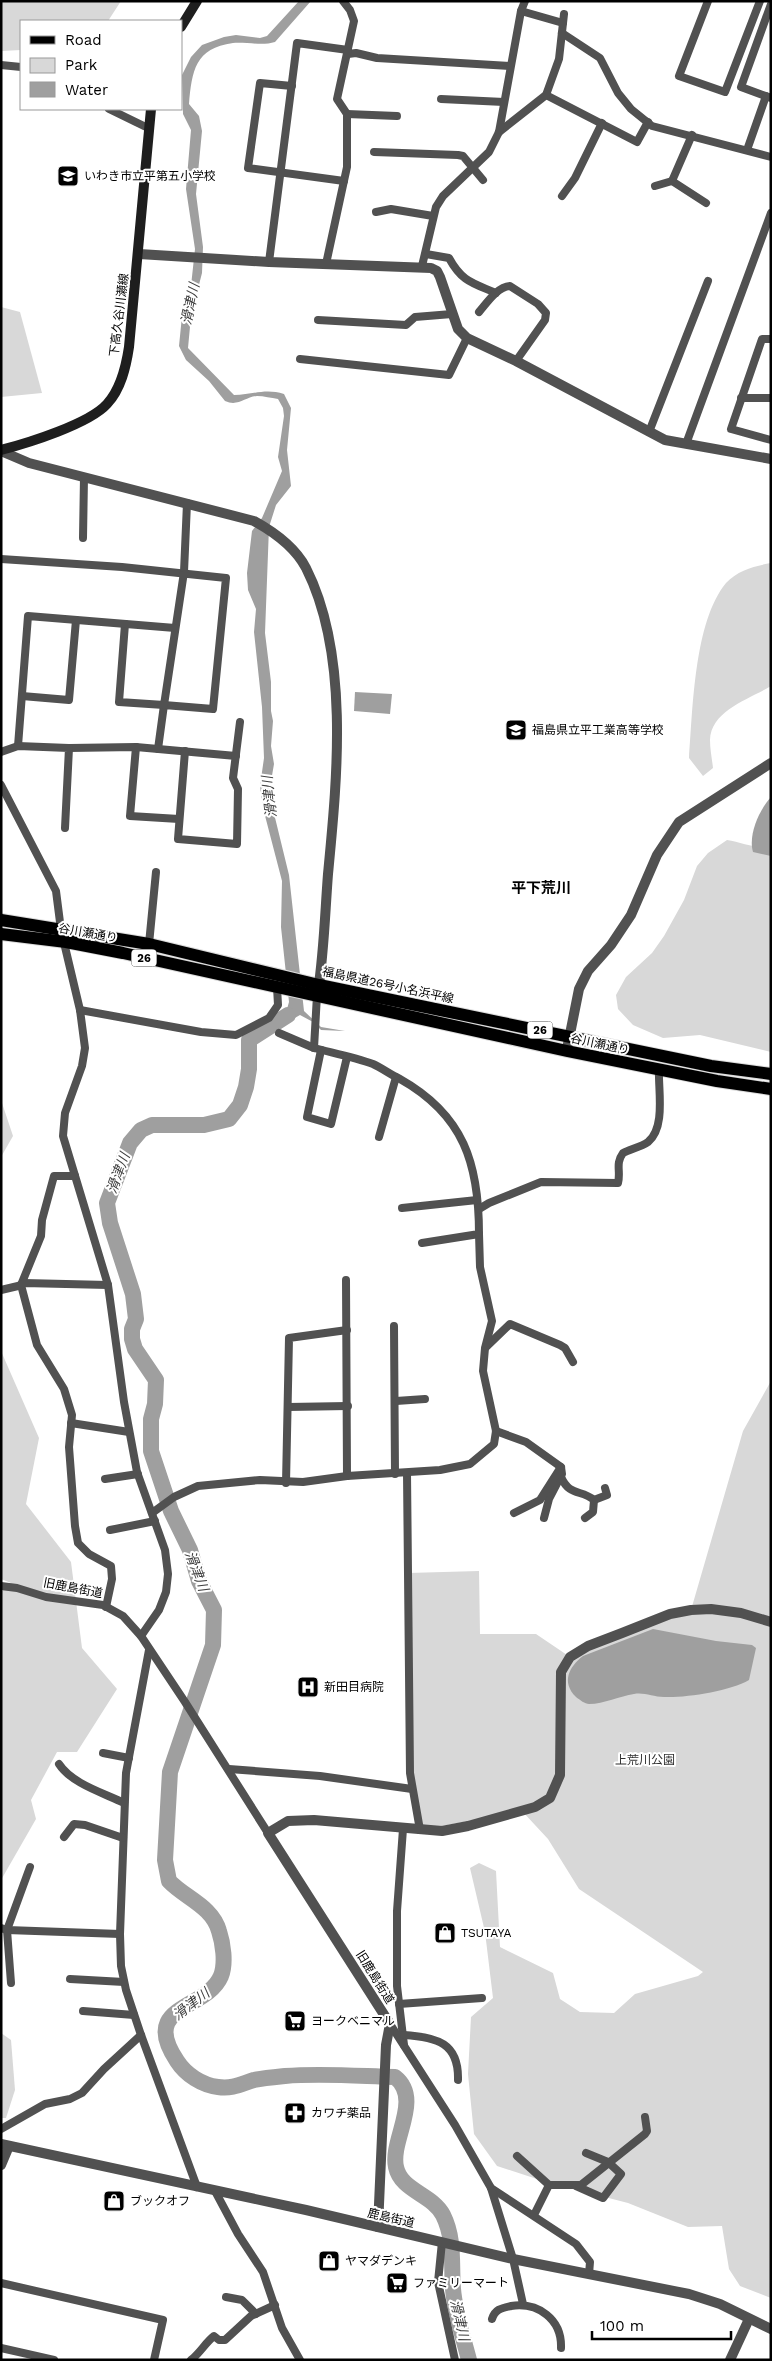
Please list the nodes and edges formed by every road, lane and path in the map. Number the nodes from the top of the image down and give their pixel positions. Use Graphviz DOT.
graph roads {
  1 [pos="197,1"];
  2 [pos="343,1"];
  3 [pos="525,1"];
  4 [pos="708,1"];
  5 [pos="760,1"];
  6 [pos="771,4"];
  7 [pos="521,11"];
  8 [pos="564,14"];
  9 [pos="563,23"];
  10 [pos="182,25"];
  11 [pos="562,33"];
  12 [pos="348,52"];
  13 [pos="1,64"];
  14 [pos="510,66"];
  15 [pos="20,67"];
  16 [pos="292,86"];
  17 [pos="546,95"];
  18 [pos="768,97"];
  19 [pos="441,99"];
  20 [pos="504,102"];
  21 [pos="111,110"];
  22 [pos="151,110"];
  23 [pos="347,114"];
  24 [pos="397,116"];
  25 [pos="648,122"];
  26 [pos="602,123"];
  27 [pos="148,128"];
  28 [pos="499,132"];
  29 [pos="692,135"];
  30 [pos="747,150"];
  31 [pos="374,152"];
  32 [pos="771,157"];
  33 [pos="473,167"];
  34 [pos="280,172"];
  35 [pos="483,180"];
  36 [pos="672,180"];
  37 [pos="344,181"];
  38 [pos="655,186"];
  39 [pos="562,196"];
  40 [pos="706,203"];
  41 [pos="376,212"];
  42 [pos="771,213"];
  43 [pos="433,216"];
  44 [pos="139,254"];
  45 [pos="426,254"];
  46 [pos="269,262"];
  47 [pos="326,264"];
  48 [pos="422,266"];
  49 [pos="708,281"];
  50 [pos="496,293"];
  51 [pos="479,312"];
  52 [pos="452,314"];
  53 [pos="318,320"];
  54 [pos="467,338"];
  55 [pos="771,339"];
  56 [pos="300,359"];
  57 [pos="516,361"];
  58 [pos="741,398"];
  59 [pos="771,398"];
  60 [pos="649,432"];
  61 [pos="771,440"];
  62 [pos="686,444"];
  63 [pos="1,450"];
  64 [pos="771,458"];
  65 [pos="84,477"];
  66 [pos="187,503"];
  67 [pos="83,538"];
  68 [pos="1,559"];
  69 [pos="184,572"];
  70 [pos="76,620"];
  71 [pos="125,624"];
  72 [pos="175,628"];
  73 [pos="22,696"];
  74 [pos="164,705"];
  75 [pos="240,722"];
  76 [pos="18,746"];
  77 [pos="136,747"];
  78 [pos="69,748"];
  79 [pos="158,749"];
  80 [pos="185,751"];
  81 [pos="1,752"];
  82 [pos="236,756"];
  83 [pos="771,763"];
  84 [pos="1,785"];
  85 [pos="179,819"];
  86 [pos="65,828"];
  87 [pos="156,872"];
  88 [pos="1,920"];
  89 [pos="61,930"];
  90 [pos="1,934"];
  91 [pos="66,942"];
  92 [pos="149,944"];
  93 [pos="281,984"];
  94 [pos="314,989"];
  95 [pos="80,1010"];
  96 [pos="279,1033"];
  97 [pos="570,1036"];
  98 [pos="317,1049"];
  99 [pos="567,1051"];
  100 [pos="347,1057"];
  101 [pos="659,1070"];
  102 [pos="771,1074"];
  103 [pos="396,1077"];
  104 [pos="771,1089"];
  105 [pos="379,1137"];
  106 [pos="75,1176"];
  107 [pos="477,1200"];
  108 [pos="402,1208"];
  109 [pos="479,1210"];
  110 [pos="478,1234"];
  111 [pos="422,1243"];
  112 [pos="346,1280"];
  113 [pos="20,1285"];
  114 [pos="108,1285"];
  115 [pos="1,1290"];
  116 [pos="394,1326"];
  117 [pos="347,1330"];
  118 [pos="485,1348"];
  119 [pos="573,1362"];
  120 [pos="425,1399"];
  121 [pos="396,1400"];
  122 [pos="348,1406"];
  123 [pos="288,1407"];
  124 [pos="71,1423"];
  125 [pos="496,1431"];
  126 [pos="129,1432"];
  127 [pos="561,1466"];
  128 [pos="407,1473"];
  129 [pos="138,1474"];
  130 [pos="395,1474"];
  131 [pos="347,1476"];
  132 [pos="561,1477"];
  133 [pos="105,1478"];
  134 [pos="286,1483"];
  135 [pos="605,1488"];
  136 [pos="594,1500"];
  137 [pos="514,1513"];
  138 [pos="153,1517"];
  139 [pos="544,1518"];
  140 [pos="585,1518"];
  141 [pos="110,1530"];
  142 [pos="1,1586"];
  143 [pos="106,1607"];
  144 [pos="771,1622"];
  145 [pos="141,1636"];
  146 [pos="149,1650"];
  147 [pos="102,1753"];
  148 [pos="129,1758"];
  149 [pos="59,1764"];
  150 [pos="229,1769"];
  151 [pos="412,1789"];
  152 [pos="124,1803"];
  153 [pos="403,1829"];
  154 [pos="420,1830"];
  155 [pos="268,1833"];
  156 [pos="64,1837"];
  157 [pos="123,1838"];
  158 [pos="30,1867"];
  159 [pos="4,1929"];
  160 [pos="120,1934"];
  161 [pos="70,1979"];
  162 [pos="124,1982"];
  163 [pos="11,1983"];
  164 [pos="482,1998"];
  165 [pos="399,2004"];
  166 [pos="83,2011"];
  167 [pos="134,2015"];
  168 [pos="390,2024"];
  169 [pos="404,2034"];
  170 [pos="141,2035"];
  171 [pos="404,2046"];
  172 [pos="458,2080"];
  173 [pos="645,2117"];
  174 [pos="1,2129"];
  175 [pos="5,2145"];
  176 [pos="586,2154"];
  177 [pos="517,2156"];
  178 [pos="608,2162"];
  179 [pos="1,2165"];
  180 [pos="548,2185"];
  181 [pos="576,2186"];
  182 [pos="197,2187"];
  183 [pos="491,2188"];
  184 [pos="215,2191"];
  185 [pos="534,2215"];
  186 [pos="378,2228"];
  187 [pos="445,2243"];
  188 [pos="513,2259"];
  189 [pos="589,2274"];
  190 [pos="1,2283"];
  191 [pos="226,2297"];
  192 [pos="523,2304"];
  193 [pos="275,2305"];
  194 [pos="256,2314"];
  195 [pos="492,2319"];
  196 [pos="748,2319"];
  197 [pos="771,2329"];
  198 [pos="1,2348"];
  199 [pos="561,2348"];
  200 [pos="54,2360"];
  201 [pos="154,2360"];
  202 [pos="192,2360"];
  203 [pos="300,2360"];
  204 [pos="455,2360"];
  205 [pos="730,2360"];
  1 -- 10 [label="main road"];
  2 -- 12 [label="street"];
  3 -- 7 [label="street"];
  4 -- 5 [label="street"];
  6 -- 18 [label="street"];
  7 -- 9 [label="street"];
  7 -- 14 [label="street"];
  8 -- 9 [label="street"];
  9 -- 11 [label="street"];
  11 -- 17 [label="street"];
  11 -- 25 [label="street"];
  12 -- 14 [label="street"];
  12 -- 16 [label="street"];
  12 -- 23 [label="street"];
  13 -- 15 [label="street"];
  14 -- 20 [label="street"];
  16 -- 34 [label="street"];
  16 -- 34 [label="street"];
  17 -- 26 [label="street"];
  17 -- 28 [label="street"];
  18 -- 30 [label="street"];
  19 -- 20 [label="street"];
  20 -- 28 [label="street"];
  21 -- 27 [label="street"];
  22 -- 27 [label="main road, 下高久谷川瀬線"];
  23 -- 24 [label="street"];
  23 -- 37 [label="street"];
  25 -- 26 [label="street"];
  25 -- 29 [label="street"];
  26 -- 39 [label="street"];
  27 -- 44 [label="main road, 下高久谷川瀬線"];
  28 -- 33 [label="street"];
  29 -- 30 [label="street"];
  29 -- 36 [label="street"];
  30 -- 32 [label="street"];
  31 -- 33 [label="street"];
  33 -- 35 [label="street"];
  33 -- 43 [label="street"];
  34 -- 37 [label="street"];
  34 -- 46 [label="street"];
  36 -- 38 [label="street"];
  36 -- 40 [label="street"];
  37 -- 47 [label="street"];
  41 -- 43 [label="street"];
  42 -- 62 [label="street"];
  43 -- 45 [label="street"];
  44 -- 46 [label="street"];
  44 -- 63 [label="main road, 下高久谷川瀬線"];
  45 -- 48 [label="street"];
  45 -- 50 [label="street"];
  46 -- 47 [label="street"];
  47 -- 48 [label="street"];
  48 -- 52 [label="street"];
  49 -- 60 [label="street"];
  50 -- 51 [label="street"];
  50 -- 57 [label="street"];
  52 -- 53 [label="street"];
  52 -- 54 [label="street"];
  54 -- 56 [label="street"];
  54 -- 57 [label="street"];
  55 -- 58 [label="street"];
  57 -- 60 [label="street"];
  58 -- 59 [label="street"];
  58 -- 61 [label="street"];
  60 -- 62 [label="street"];
  62 -- 64 [label="street"];
  63 -- 65 [label="street"];
  65 -- 66 [label="street"];
  65 -- 67 [label="street"];
  66 -- 69 [label="street"];
  66 -- 94 [label="street"];
  68 -- 69 [label="street"];
  69 -- 72 [label="street"];
  69 -- 74 [label="street"];
  70 -- 71 [label="street"];
  70 -- 73 [label="street"];
  70 -- 73 [label="street"];
  71 -- 72 [label="street"];
  71 -- 74 [label="street"];
  72 -- 74 [label="street"];
  73 -- 76 [label="street"];
  74 -- 79 [label="street"];
  75 -- 82 [label="street"];
  76 -- 78 [label="street"];
  76 -- 81 [label="street"];
  77 -- 78 [label="street"];
  77 -- 79 [label="street"];
  77 -- 85 [label="street"];
  78 -- 86 [label="street"];
  79 -- 80 [label="street"];
  80 -- 82 [label="street"];
  80 -- 85 [label="street"];
  82 -- 85 [label="street"];
  83 -- 97 [label="street"];
  84 -- 89 [label="street"];
  87 -- 92 [label="street"];
  88 -- 89 [label="main road, 福島県道26号小名浜平線 / 26"];
  89 -- 91 [label="street"];
  89 -- 92 [label="main road, 福島県道26号小名浜平線 / 26"];
  90 -- 91 [label="main road, 谷川瀬通り / 26"];
  91 -- 93 [label="main road, 谷川瀬通り / 26"];
  91 -- 95 [label="street"];
  92 -- 93 [label="main road, 福島県道26号小名浜平線 / 26"];
  93 -- 94 [label="main road, 福島県道26号小名浜平線 / 26"];
  93 -- 95 [label="street"];
  94 -- 97 [label="main road, 福島県道26号小名浜平線 / 26"];
  94 -- 98 [label="street"];
  94 -- 99 [label="main road, 谷川瀬通り / 26"];
  95 -- 106 [label="street"];
  96 -- 98 [label="street"];
  97 -- 99 [label="street"];
  97 -- 102 [label="main road, 福島県道26号小名浜平線 / 26"];
  98 -- 100 [label="street"];
  98 -- 100 [label="street"];
  99 -- 101 [label="main road, 谷川瀬通り / 26"];
  100 -- 103 [label="street"];
  101 -- 104 [label="main road, 谷川瀬通り / 26"];
  101 -- 109 [label="street"];
  103 -- 105 [label="street"];
  103 -- 107 [label="street"];
  106 -- 113 [label="street"];
  106 -- 114 [label="street"];
  107 -- 108 [label="street"];
  107 -- 109 [label="street"];
  109 -- 110 [label="street"];
  110 -- 111 [label="street"];
  110 -- 118 [label="street"];
  112 -- 117 [label="street"];
  113 -- 114 [label="street"];
  113 -- 115 [label="street"];
  113 -- 124 [label="street"];
  114 -- 126 [label="street"];
  116 -- 121 [label="street"];
  117 -- 122 [label="street"];
  117 -- 123 [label="street"];
  118 -- 119 [label="street"];
  118 -- 125 [label="street"];
  120 -- 121 [label="street"];
  121 -- 130 [label="street"];
  122 -- 123 [label="street"];
  122 -- 131 [label="street"];
  123 -- 134 [label="street"];
  124 -- 126 [label="street"];
  124 -- 143 [label="street"];
  125 -- 127 [label="street"];
  125 -- 128 [label="street"];
  126 -- 129 [label="street"];
  127 -- 132 [label="street"];
  127 -- 137 [label="street"];
  128 -- 130 [label="street"];
  128 -- 151 [label="street"];
  129 -- 133 [label="street"];
  129 -- 138 [label="street"];
  130 -- 131 [label="street"];
  131 -- 134 [label="street"];
  132 -- 136 [label="street"];
  132 -- 139 [label="street"];
  134 -- 138 [label="street"];
  135 -- 136 [label="street"];
  136 -- 140 [label="street"];
  138 -- 141 [label="street"];
  138 -- 145 [label="street"];
  142 -- 143 [label="street, 旧鹿島街道"];
  143 -- 145 [label="street, 旧鹿島街道"];
  144 -- 154 [label="street"];
  145 -- 146 [label="street, 旧鹿島街道"];
  146 -- 148 [label="street"];
  146 -- 150 [label="street, 旧鹿島街道"];
  147 -- 148 [label="street"];
  148 -- 152 [label="street"];
  149 -- 152 [label="street"];
  150 -- 151 [label="street"];
  150 -- 155 [label="street, 旧鹿島街道"];
  151 -- 154 [label="street"];
  152 -- 157 [label="street"];
  153 -- 154 [label="street"];
  153 -- 155 [label="street"];
  153 -- 165 [label="street"];
  155 -- 168 [label="street, 旧鹿島街道"];
  156 -- 157 [label="street"];
  157 -- 160 [label="street"];
  158 -- 159 [label="street"];
  159 -- 160 [label="street"];
  159 -- 163 [label="street"];
  160 -- 162 [label="street"];
  161 -- 162 [label="street"];
  162 -- 167 [label="street"];
  164 -- 165 [label="street"];
  165 -- 169 [label="street"];
  166 -- 167 [label="street"];
  167 -- 170 [label="street"];
  168 -- 171 [label="street, 旧鹿島街道"];
  168 -- 186 [label="street"];
  169 -- 171 [label="street"];
  169 -- 172 [label="street"];
  170 -- 174 [label="street"];
  170 -- 182 [label="street"];
  171 -- 183 [label="street, 旧鹿島街道"];
  173 -- 178 [label="street"];
  175 -- 179 [label="street"];
  175 -- 182 [label="street, 鹿島街道"];
  176 -- 178 [label="street"];
  177 -- 180 [label="street"];
  178 -- 181 [label="street"];
  178 -- 181 [label="street"];
  180 -- 181 [label="street"];
  180 -- 185 [label="street"];
  182 -- 184 [label="street, 鹿島街道"];
  183 -- 185 [label="street, 旧鹿島街道"];
  183 -- 188 [label="street"];
  184 -- 186 [label="street, 鹿島街道"];
  184 -- 193 [label="street"];
  185 -- 189 [label="street, 旧鹿島街道"];
  186 -- 187 [label="street, 鹿島街道"];
  187 -- 188 [label="street, 鹿島街道"];
  187 -- 204 [label="street"];
  188 -- 189 [label="street, 鹿島街道"];
  188 -- 192 [label="street"];
  189 -- 196 [label="street, 鹿島街道"];
  190 -- 201 [label="street"];
  191 -- 194 [label="street"];
  192 -- 195 [label="street"];
  192 -- 199 [label="street"];
  193 -- 194 [label="street"];
  193 -- 203 [label="street"];
  194 -- 202 [label="street"];
  196 -- 197 [label="street, 鹿島街道"];
  196 -- 205 [label="street"];
  198 -- 200 [label="street"];
}
